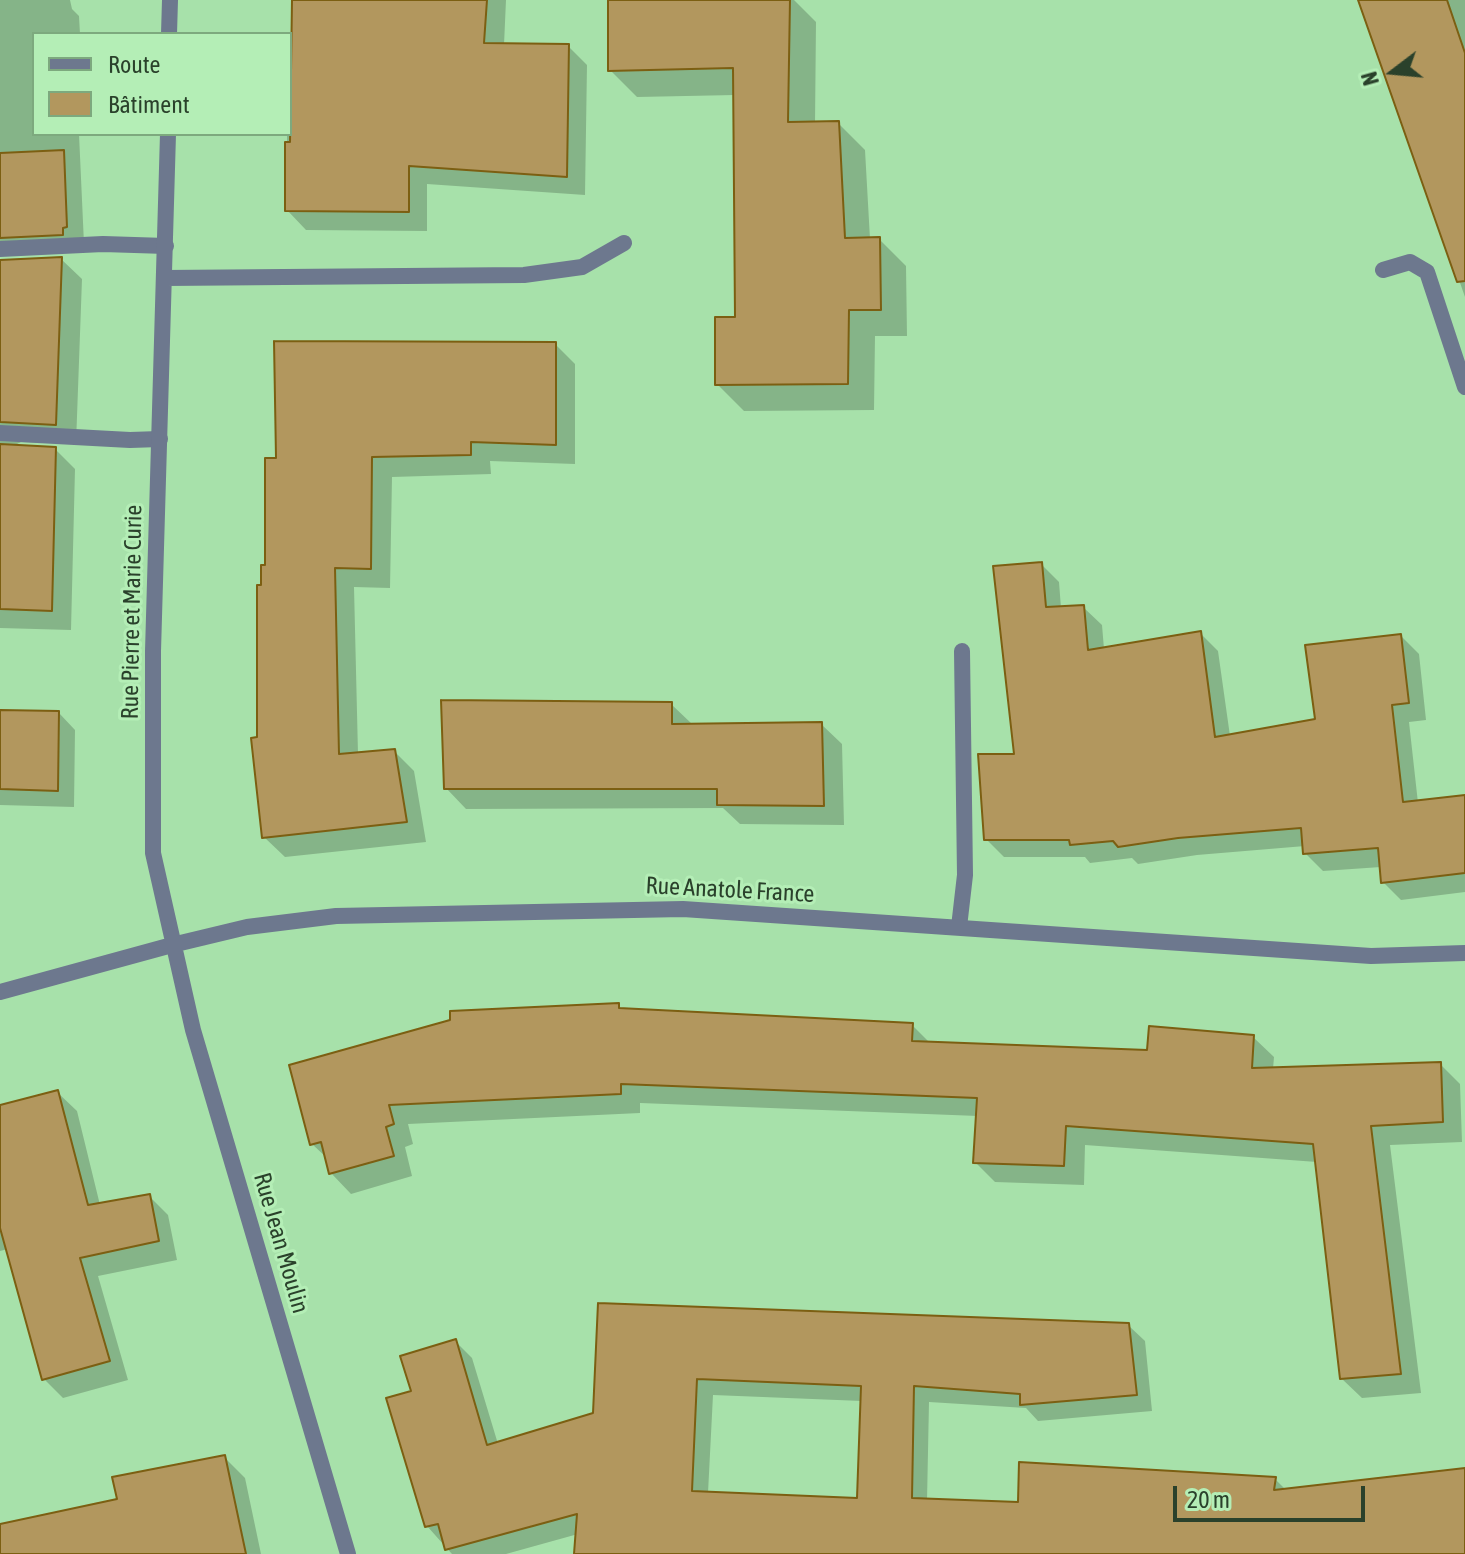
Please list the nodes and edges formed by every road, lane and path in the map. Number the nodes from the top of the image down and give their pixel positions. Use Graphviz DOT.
graph roads {
  1 [pos="170,0"];
  2 [pos="169,32"];
  3 [pos="168,136"];
  4 [pos="624,243"];
  5 [pos="166,246"];
  6 [pos="0,249"];
  7 [pos="1383,270"];
  8 [pos="165,278"];
  9 [pos="1465,387"];
  10 [pos="0,433"];
  11 [pos="160,439"];
  12 [pos="962,651"];
  13 [pos="959,927"];
  14 [pos="172,945"];
  15 [pos="1465,953"];
  16 [pos="0,992"];
  17 [pos="348,1554"];
  1 -- 2 [label="street"];
  3 -- 5 [label="street, Rue Pierre et Marie Curie"];
  4 -- 8 [label="street"];
  5 -- 6 [label="street"];
  5 -- 8 [label="street, Rue Pierre et Marie Curie"];
  7 -- 9 [label="street"];
  8 -- 11 [label="street, Rue Pierre et Marie Curie"];
  10 -- 11 [label="street"];
  11 -- 14 [label="street, Rue Pierre et Marie Curie"];
  12 -- 13 [label="street"];
  13 -- 14 [label="street, Rue Anatole France"];
  13 -- 15 [label="street, Rue Anatole France"];
  14 -- 16 [label="street, Rue Anatole France"];
  14 -- 17 [label="street, Rue Jean Moulin"];
}
